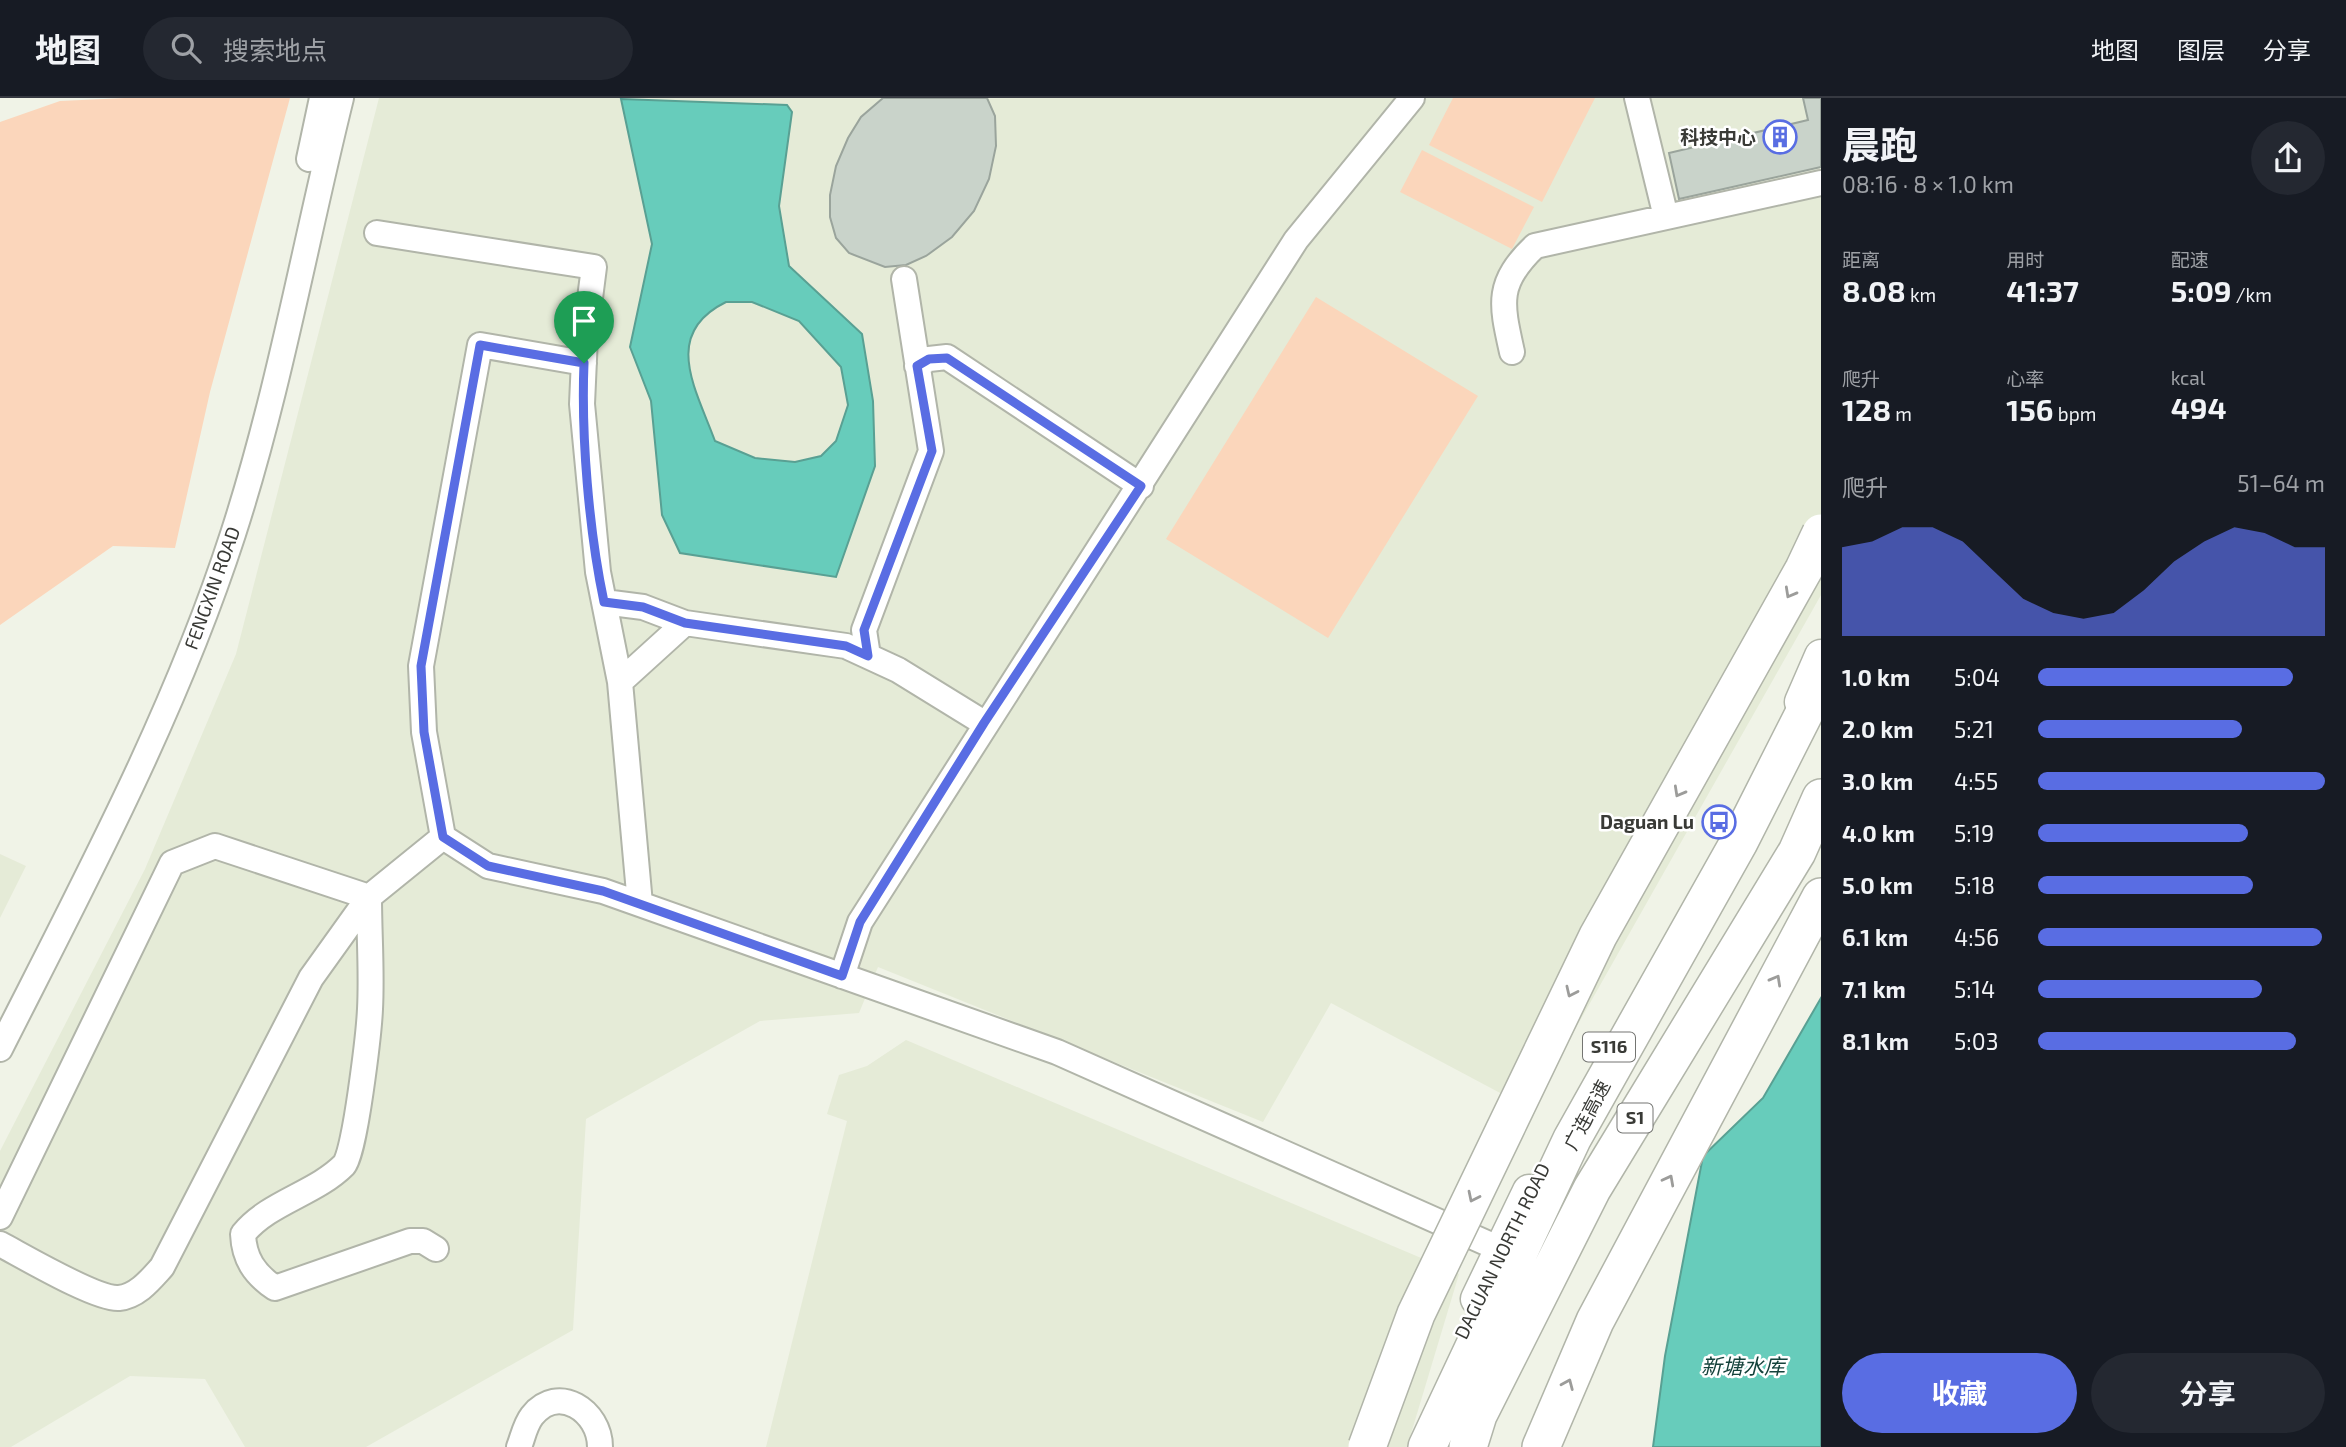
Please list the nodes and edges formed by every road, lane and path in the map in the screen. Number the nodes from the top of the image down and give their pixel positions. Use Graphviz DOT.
graph roads {
  1 [pos="322,98"];
  2 [pos="341,98"];
  3 [pos="1412,98"];
  4 [pos="1637,98"];
  5 [pos="1821,183"];
  6 [pos="1666,217"];
  7 [pos="377,233"];
  8 [pos="904,279"];
  9 [pos="1512,352"];
  10 [pos="584,363"];
  11 [pos="917,366"];
  12 [pos="1141,486"];
  13 [pos="1821,533"];
  14 [pos="604,602"];
  15 [pos="685,623"];
  16 [pos="868,656"];
  17 [pos="1821,656"];
  18 [pos="1821,680"];
  19 [pos="620,682"];
  20 [pos="984,723"];
  21 [pos="1821,798"];
  22 [pos="1821,824"];
  23 [pos="443,837"];
  24 [pos="369,897"];
  25 [pos="1821,897"];
  26 [pos="640,904"];
  27 [pos="842,976"];
  28 [pos="0,1017"];
  29 [pos="0,1049"];
  30 [pos="0,1217"];
  31 [pos="0,1244"];
  32 [pos="436,1249"];
  33 [pos="1500,1249"];
  34 [pos="519,1447"];
  35 [pos="600,1447"];
  36 [pos="1367,1447"];
  37 [pos="1415,1447"];
  38 [pos="1427,1447"];
  39 [pos="1468,1447"];
  40 [pos="1481,1447"];
  41 [pos="1541,1447"];
  1 -- 28 [label="street, FENGXIN ROAD"];
  2 -- 29 [label="street, FENGXIN ROAD"];
  3 -- 12 [label="street"];
  4 -- 6 [label="street"];
  5 -- 6 [label="street"];
  6 -- 9 [label="street"];
  7 -- 10 [label="street"];
  8 -- 11 [label="street"];
  10 -- 14 [label="street"];
  10 -- 23 [label="street"];
  11 -- 12 [label="street"];
  11 -- 16 [label="street"];
  12 -- 20 [label="street"];
  13 -- 36 [label="highway, one-way, bridge"];
  14 -- 15 [label="street"];
  14 -- 19 [label="street"];
  15 -- 16 [label="street"];
  15 -- 19 [label="street"];
  16 -- 20 [label="street"];
  17 -- 33 [label="main road, DAGUAN NORTH ROAD / S116"];
  18 -- 38 [label="highway, 广连高速 / S1"];
  19 -- 26 [label="street"];
  20 -- 27 [label="street"];
  21 -- 39 [label="highway, S1"];
  22 -- 40 [label="main road"];
  23 -- 24 [label="street"];
  23 -- 26 [label="street"];
  24 -- 30 [label="street"];
  24 -- 31 [label="street"];
  24 -- 32 [label="street"];
  41 -- 25 [label="highway, one-way"];
  26 -- 27 [label="street"];
  27 -- 33 [label="street"];
  33 -- 37 [label="main road, DAGUAN NORTH ROAD / S116"];
  34 -- 35 [label="street"];
}
